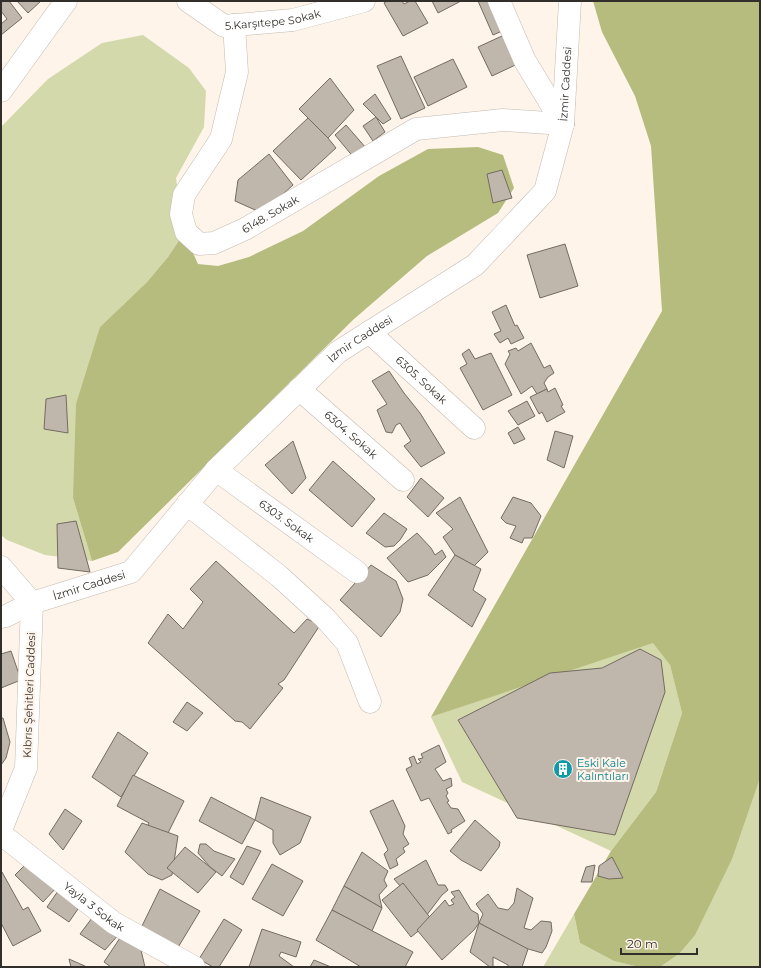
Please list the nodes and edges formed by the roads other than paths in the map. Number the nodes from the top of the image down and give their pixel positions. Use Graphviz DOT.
graph roads {
  1 [pos="66,1"];
  2 [pos="188,1"];
  3 [pos="364,1"];
  4 [pos="499,1"];
  5 [pos="570,1"];
  6 [pos="234,25"];
  7 [pos="1,91"];
  8 [pos="563,124"];
  9 [pos="369,332"];
  10 [pos="299,389"];
  11 [pos="474,428"];
  12 [pos="216,470"];
  13 [pos="403,480"];
  14 [pos="187,504"];
  15 [pos="1,567"];
  16 [pos="357,572"];
  17 [pos="32,602"];
  18 [pos="1,617"];
  19 [pos="370,702"];
  20 [pos="1,830"];
  21 [pos="1,834"];
  22 [pos="194,967"];
  1 -- 7 [label="street"];
  2 -- 6 [label="street, 5.Karşıtepe Sokak"];
  3 -- 6 [label="street, 5.Karşıtepe Sokak"];
  4 -- 8 [label="street"];
  5 -- 8 [label="street, İzmir Caddesi"];
  6 -- 8 [label="street, 6148. Sokak"];
  8 -- 9 [label="street, İzmir Caddesi"];
  9 -- 10 [label="street, İzmir Caddesi"];
  9 -- 11 [label="street, 6305. Sokak"];
  10 -- 12 [label="street, İzmir Caddesi"];
  10 -- 13 [label="street, 6304. Sokak"];
  12 -- 14 [label="street, İzmir Caddesi"];
  12 -- 16 [label="street, 6303. Sokak"];
  14 -- 17 [label="street, İzmir Caddesi"];
  14 -- 19 [label="street"];
  15 -- 17 [label="street"];
  17 -- 18 [label="street, İzmir Caddesi"];
  17 -- 20 [label="street, Kıbrıs Şehitleri Caddesi"];
  21 -- 22 [label="street, Yayla 3 Sokak"];
}
